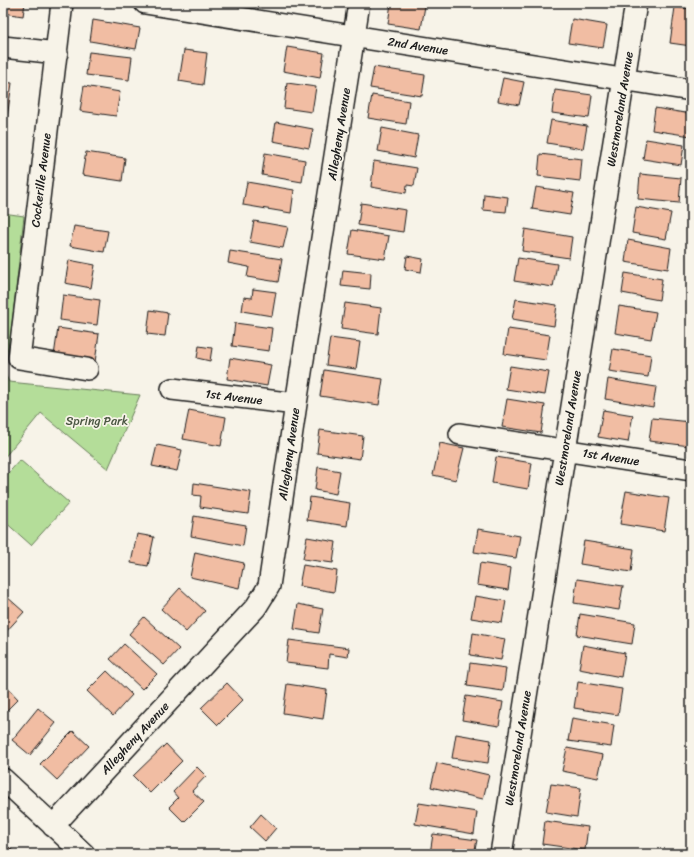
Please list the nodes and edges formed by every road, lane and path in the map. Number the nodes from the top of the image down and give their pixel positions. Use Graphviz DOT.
graph roads {
  1 [pos="62,3"];
  2 [pos="145,3"];
  3 [pos="359,3"];
  4 [pos="636,3"];
  5 [pos="354,36"];
  6 [pos="3,47"];
  7 [pos="57,53"];
  8 [pos="625,80"];
  9 [pos="691,90"];
  10 [pos="87,369"];
  11 [pos="172,389"];
  12 [pos="296,404"];
  13 [pos="460,434"];
  14 [pos="565,450"];
  15 [pos="691,470"];
  16 [pos="3,779"];
  17 [pos="53,826"];
  18 [pos="84,854"];
  19 [pos="501,854"];
  1 -- 7 [label="street, Cockerille Avenue"];
  2 -- 5 [label="street, 2nd Avenue"];
  3 -- 5 [label="street, Allegheny Avenue"];
  4 -- 8 [label="street, Westmoreland Avenue"];
  5 -- 8 [label="street, 2nd Avenue"];
  5 -- 12 [label="street, Allegheny Avenue"];
  6 -- 7 [label="street"];
  7 -- 10 [label="street, Cockerille Avenue"];
  8 -- 9 [label="street, 2nd Avenue"];
  8 -- 14 [label="street, Westmoreland Avenue"];
  11 -- 12 [label="street, 1st Avenue"];
  12 -- 17 [label="street, Allegheny Avenue"];
  13 -- 14 [label="street, 1st Avenue"];
  14 -- 15 [label="street, 1st Avenue"];
  14 -- 19 [label="street, Westmoreland Avenue"];
  16 -- 17 [label="street"];
  17 -- 18 [label="street"];
}
